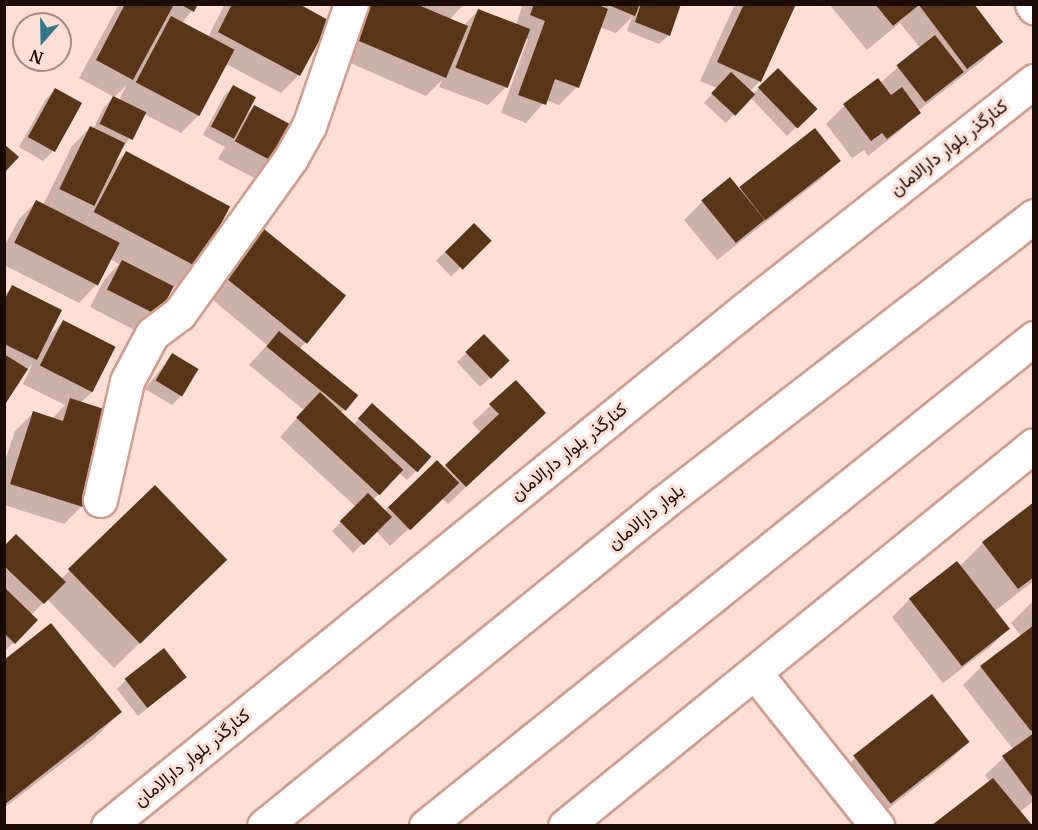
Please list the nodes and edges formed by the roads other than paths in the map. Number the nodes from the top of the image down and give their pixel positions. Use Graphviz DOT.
graph roads {
  1 [pos="351,4"];
  2 [pos="1034,81"];
  3 [pos="1034,216"];
  4 [pos="1034,338"];
  5 [pos="1034,444"];
  6 [pos="100,500"];
  7 [pos="755,673"];
  8 [pos="108,825"];
  9 [pos="264,825"];
  10 [pos="426,825"];
  11 [pos="565,825"];
  12 [pos="877,825"];
  1 -- 6 [label="street"];
  2 -- 8 [label="street, کنارگذر بلوار دارالامان"];
  3 -- 9 [label="street, بلوار دارالامان"];
  4 -- 10 [label="street"];
  5 -- 7 [label="street"];
  7 -- 11 [label="street"];
  7 -- 12 [label="street"];
}
